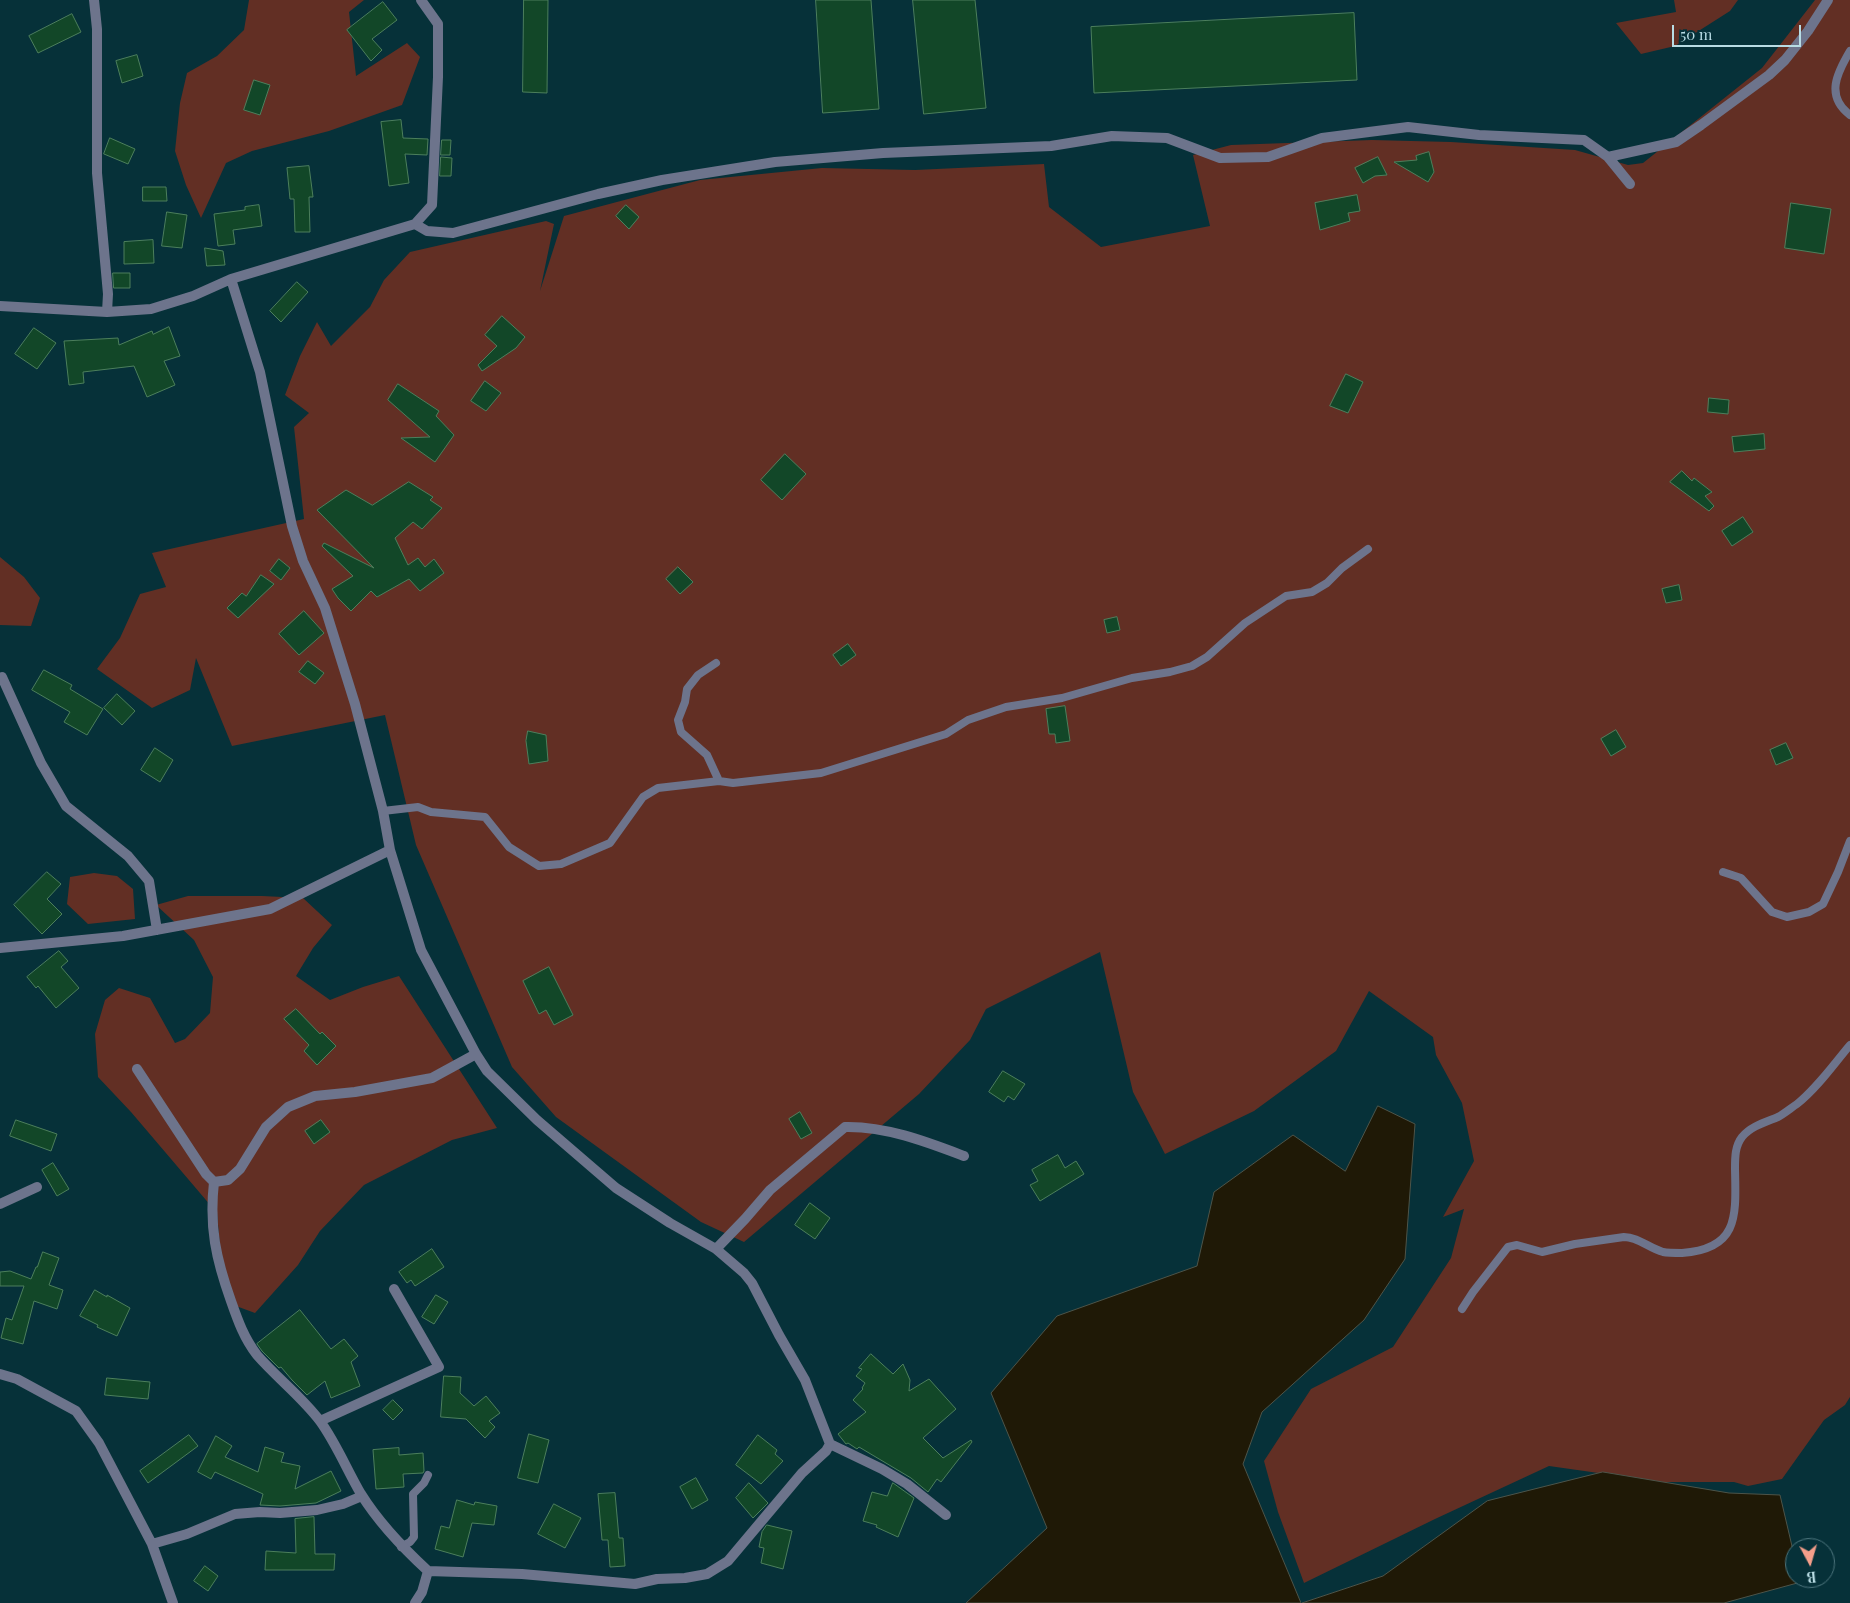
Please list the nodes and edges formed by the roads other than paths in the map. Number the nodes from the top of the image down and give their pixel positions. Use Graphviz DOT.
graph roads {
  1 [pos="94,0"];
  2 [pos="420,0"];
  3 [pos="1828,0"];
  4 [pos="1850,50"];
  5 [pos="1850,115"];
  6 [pos="1608,157"];
  7 [pos="1630,184"];
  8 [pos="415,224"];
  9 [pos="231,279"];
  10 [pos="0,306"];
  11 [pos="107,312"];
  12 [pos="1368,549"];
  13 [pos="716,663"];
  14 [pos="2,677"];
  15 [pos="719,781"];
  16 [pos="383,811"];
  17 [pos="1850,841"];
  18 [pos="390,850"];
  19 [pos="1723,872"];
  20 [pos="157,930"];
  21 [pos="0,948"];
  22 [pos="1850,1044"];
  23 [pos="476,1054"];
  24 [pos="136,1069"];
  25 [pos="964,1156"];
  26 [pos="214,1182"];
  27 [pos="37,1187"];
  28 [pos="0,1204"];
  29 [pos="716,1249"];
  30 [pos="394,1289"];
  31 [pos="1462,1309"];
  32 [pos="0,1374"];
  33 [pos="320,1421"];
  34 [pos="830,1444"];
  35 [pos="428,1475"];
  36 [pos="362,1496"];
  37 [pos="946,1515"];
  38 [pos="152,1544"];
  39 [pos="401,1547"];
  40 [pos="428,1571"];
  41 [pos="173,1603"];
  42 [pos="415,1603"];
  1 -- 11 [label="street"];
  2 -- 8 [label="street"];
  3 -- 6 [label="street"];
  4 -- 5 [label="lane"];
  6 -- 7 [label="street"];
  6 -- 8 [label="street"];
  8 -- 9 [label="street"];
  9 -- 11 [label="street"];
  9 -- 16 [label="street"];
  10 -- 11 [label="street"];
  12 -- 15 [label="lane"];
  13 -- 15 [label="lane"];
  14 -- 20 [label="street"];
  15 -- 16 [label="lane"];
  16 -- 18 [label="street"];
  17 -- 19 [label="lane"];
  18 -- 20 [label="street"];
  18 -- 23 [label="street"];
  20 -- 21 [label="street"];
  22 -- 31 [label="lane"];
  23 -- 26 [label="street"];
  23 -- 29 [label="street"];
  24 -- 26 [label="street"];
  25 -- 29 [label="street"];
  26 -- 33 [label="street"];
  27 -- 28 [label="street"];
  29 -- 34 [label="street"];
  30 -- 33 [label="street"];
  32 -- 38 [label="street"];
  33 -- 36 [label="street"];
  34 -- 37 [label="street"];
  34 -- 40 [label="street"];
  35 -- 39 [label="lane"];
  36 -- 38 [label="street"];
  36 -- 39 [label="street"];
  38 -- 41 [label="street"];
  39 -- 40 [label="street"];
  40 -- 42 [label="street"];
}
